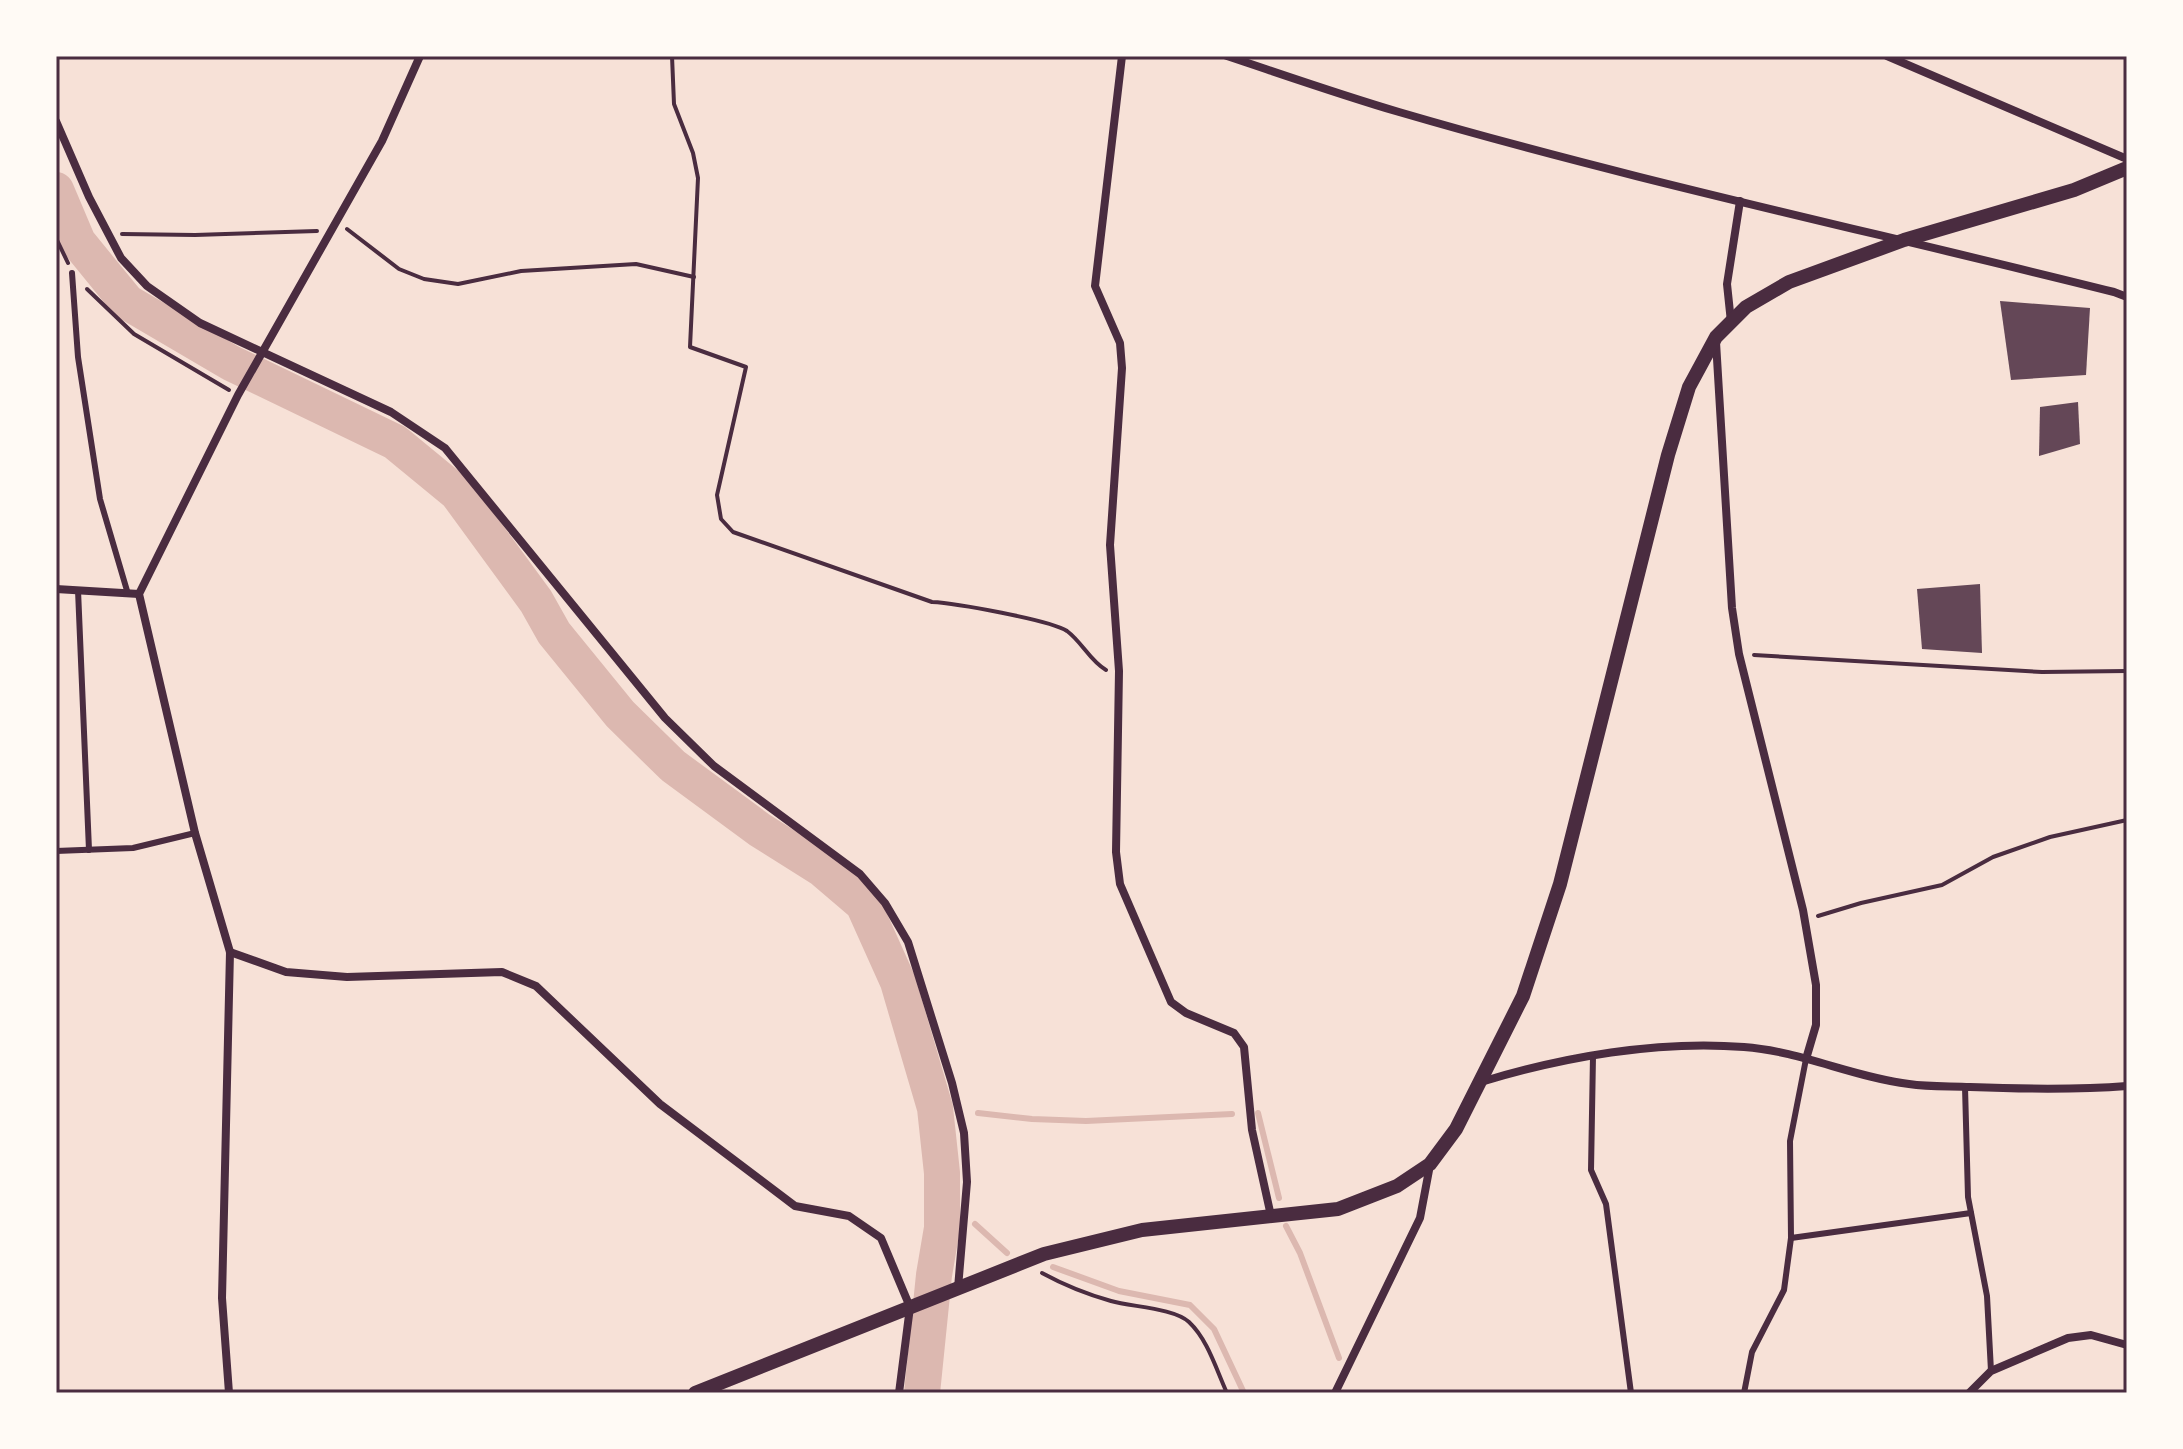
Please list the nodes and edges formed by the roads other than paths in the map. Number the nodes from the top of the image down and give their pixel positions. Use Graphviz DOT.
graph roads {
  1 [pos="420,56"];
  2 [pos="1122,56"];
  3 [pos="1227,56"];
  4 [pos="1887,56"];
  5 [pos="56,121"];
  6 [pos="2127,159"];
  7 [pos="2127,168"];
  8 [pos="1740,201"];
  9 [pos="1904,240"];
  10 [pos="72,273"];
  11 [pos="2127,297"];
  12 [pos="1731,322"];
  13 [pos="1716,337"];
  14 [pos="261,354"];
  15 [pos="56,589"];
  16 [pos="78,590"];
  17 [pos="128,594"];
  18 [pos="139,594"];
  19 [pos="195,833"];
  20 [pos="89,850"];
  21 [pos="56,851"];
  22 [pos="230,952"];
  23 [pos="1593,1056"];
  24 [pos="1806,1059"];
  25 [pos="1480,1082"];
  26 [pos="2127,1086"];
  27 [pos="1965,1087"];
  28 [pos="1430,1164"];
  29 [pos="1971,1213"];
  30 [pos="1271,1216"];
  31 [pos="1791,1238"];
  32 [pos="955,1290"];
  33 [pos="914,1306"];
  34 [pos="2127,1345"];
  35 [pos="1991,1371"];
  36 [pos="229,1393"];
  37 [pos="695,1393"];
  38 [pos="899,1393"];
  39 [pos="1335,1393"];
  40 [pos="1631,1393"];
  41 [pos="1744,1393"];
  42 [pos="1969,1393"];
  1 -- 14 [label="street"];
  2 -- 30 [label="street"];
  3 -- 8 [label="street"];
  4 -- 6 [label="street"];
  5 -- 14 [label="street"];
  7 -- 9 [label="street"];
  8 -- 9 [label="street"];
  8 -- 12 [label="street"];
  9 -- 11 [label="street"];
  9 -- 12 [label="street"];
  10 -- 17 [label="lane"];
  12 -- 13 [label="street"];
  13 -- 24 [label="street"];
  13 -- 25 [label="street"];
  14 -- 18 [label="street"];
  14 -- 32 [label="street"];
  15 -- 16 [label="street"];
  16 -- 17 [label="street"];
  16 -- 20 [label="lane"];
  17 -- 18 [label="street"];
  18 -- 19 [label="street"];
  19 -- 20 [label="lane"];
  19 -- 22 [label="street"];
  20 -- 21 [label="lane"];
  22 -- 33 [label="street"];
  22 -- 36 [label="street"];
  23 -- 24 [label="street"];
  23 -- 25 [label="street"];
  23 -- 40 [label="lane"];
  24 -- 27 [label="street"];
  24 -- 31 [label="lane"];
  25 -- 28 [label="street"];
  26 -- 27 [label="street"];
  27 -- 29 [label="lane"];
  28 -- 30 [label="street"];
  28 -- 39 [label="street"];
  29 -- 31 [label="lane"];
  29 -- 35 [label="lane"];
  30 -- 32 [label="street"];
  31 -- 41 [label="lane"];
  32 -- 33 [label="street"];
  33 -- 37 [label="street"];
  33 -- 38 [label="street"];
  34 -- 35 [label="street"];
  35 -- 42 [label="street"];
}
